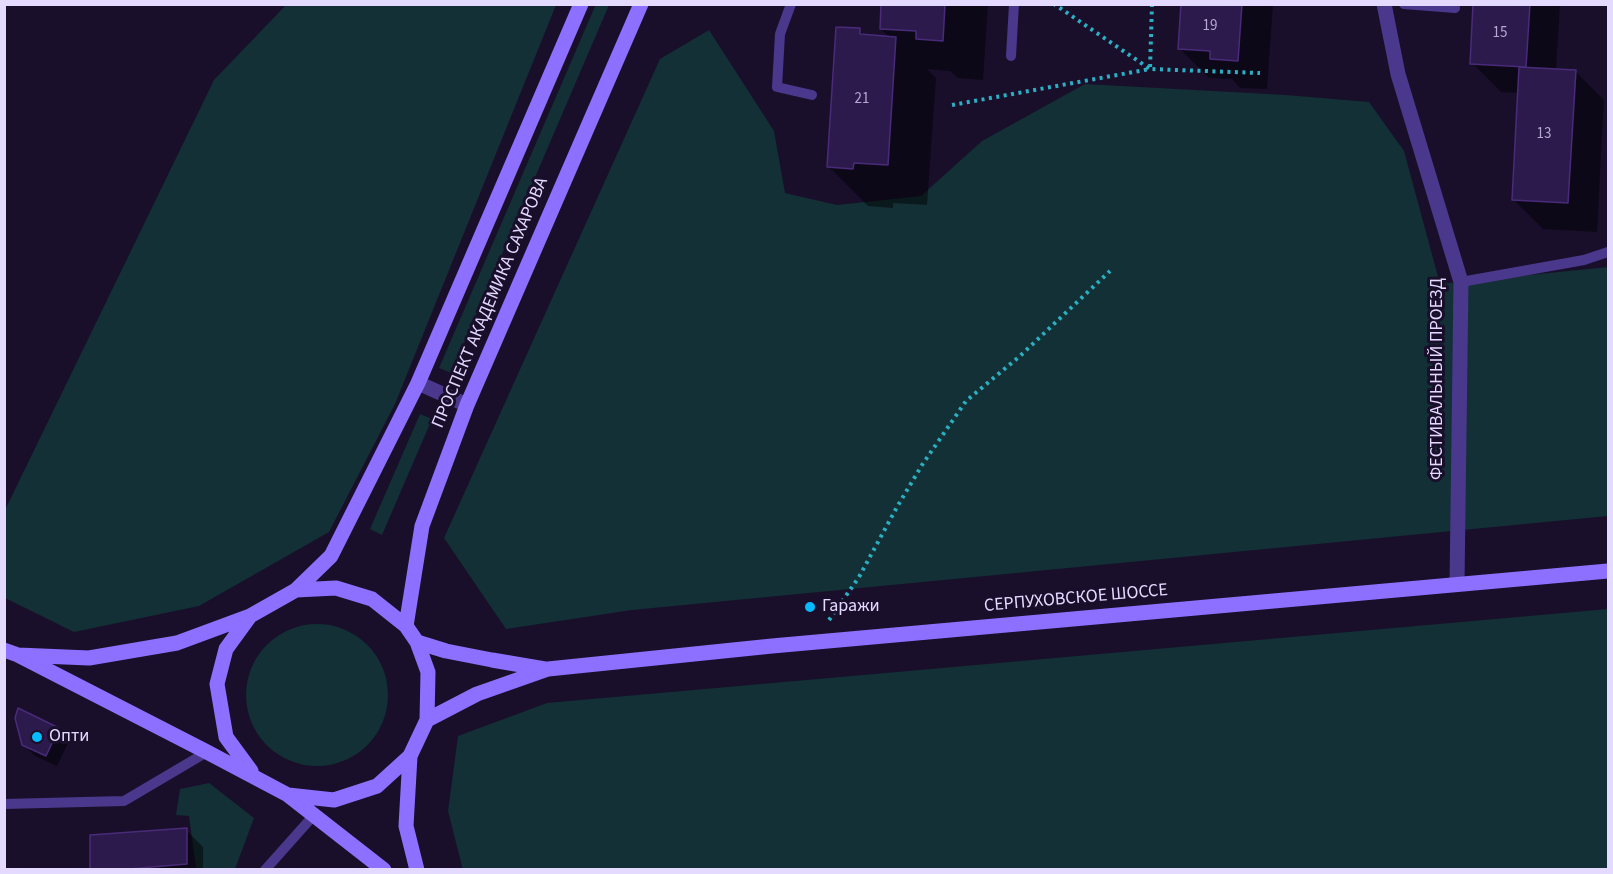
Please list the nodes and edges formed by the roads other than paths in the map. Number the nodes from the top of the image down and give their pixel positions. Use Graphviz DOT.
graph roads {
  1 [pos="580,4"];
  2 [pos="640,4"];
  3 [pos="791,4"];
  4 [pos="1014,4"];
  5 [pos="1384,4"];
  6 [pos="1404,4"];
  7 [pos="1455,8"];
  8 [pos="1011,56"];
  9 [pos="812,95"];
  10 [pos="1608,252"];
  11 [pos="1461,282"];
  12 [pos="418,383"];
  13 [pos="467,405"];
  14 [pos="1608,571"];
  15 [pos="1457,584"];
  16 [pos="296,590"];
  17 [pos="250,616"];
  18 [pos="406,626"];
  19 [pos="417,642"];
  20 [pos="11,653"];
  21 [pos="548,669"];
  22 [pos="427,720"];
  23 [pos="207,752"];
  24 [pos="410,756"];
  25 [pos="255,776"];
  26 [pos="288,795"];
  27 [pos="4,804"];
  28 [pos="314,815"];
  29 [pos="265,870"];
  30 [pos="384,870"];
  31 [pos="417,870"];
  1 -- 12 [label="main road, ПРОСПЕКТ АКАДЕМИКА САХАРОВА"];
  2 -- 13 [label="main road, ПРОСПЕКТ АКАДЕМИКА САХАРОВА"];
  3 -- 9 [label="lane"];
  4 -- 8 [label="lane"];
  5 -- 11 [label="street, ФЕСТИВАЛЬНЫЙ ПРОЕЗД"];
  6 -- 7 [label="lane"];
  10 -- 11 [label="lane"];
  11 -- 15 [label="street, ФЕСТИВАЛЬНЫЙ ПРОЕЗД"];
  12 -- 13 [label="street"];
  12 -- 16 [label="main road, ПРОСПЕКТ АКАДЕМИКА САХАРОВА"];
  13 -- 18 [label="main road, ПРОСПЕКТ АКАДЕМИКА САХАРОВА"];
  14 -- 15 [label="main road, СЕРПУХОВСКОЕ ШОССЕ"];
  15 -- 21 [label="main road, СЕРПУХОВСКОЕ ШОССЕ"];
  16 -- 17 [label="main road"];
  16 -- 18 [label="main road"];
  17 -- 20 [label="main road"];
  17 -- 25 [label="main road"];
  18 -- 19 [label="main road"];
  19 -- 21 [label="main road"];
  19 -- 22 [label="main road"];
  20 -- 23 [label="main road"];
  21 -- 22 [label="main road"];
  22 -- 24 [label="main road"];
  23 -- 25 [label="main road"];
  23 -- 27 [label="lane"];
  24 -- 26 [label="main road"];
  24 -- 31 [label="main road"];
  25 -- 26 [label="main road"];
  26 -- 28 [label="main road"];
  28 -- 29 [label="lane"];
  28 -- 30 [label="main road"];
}
